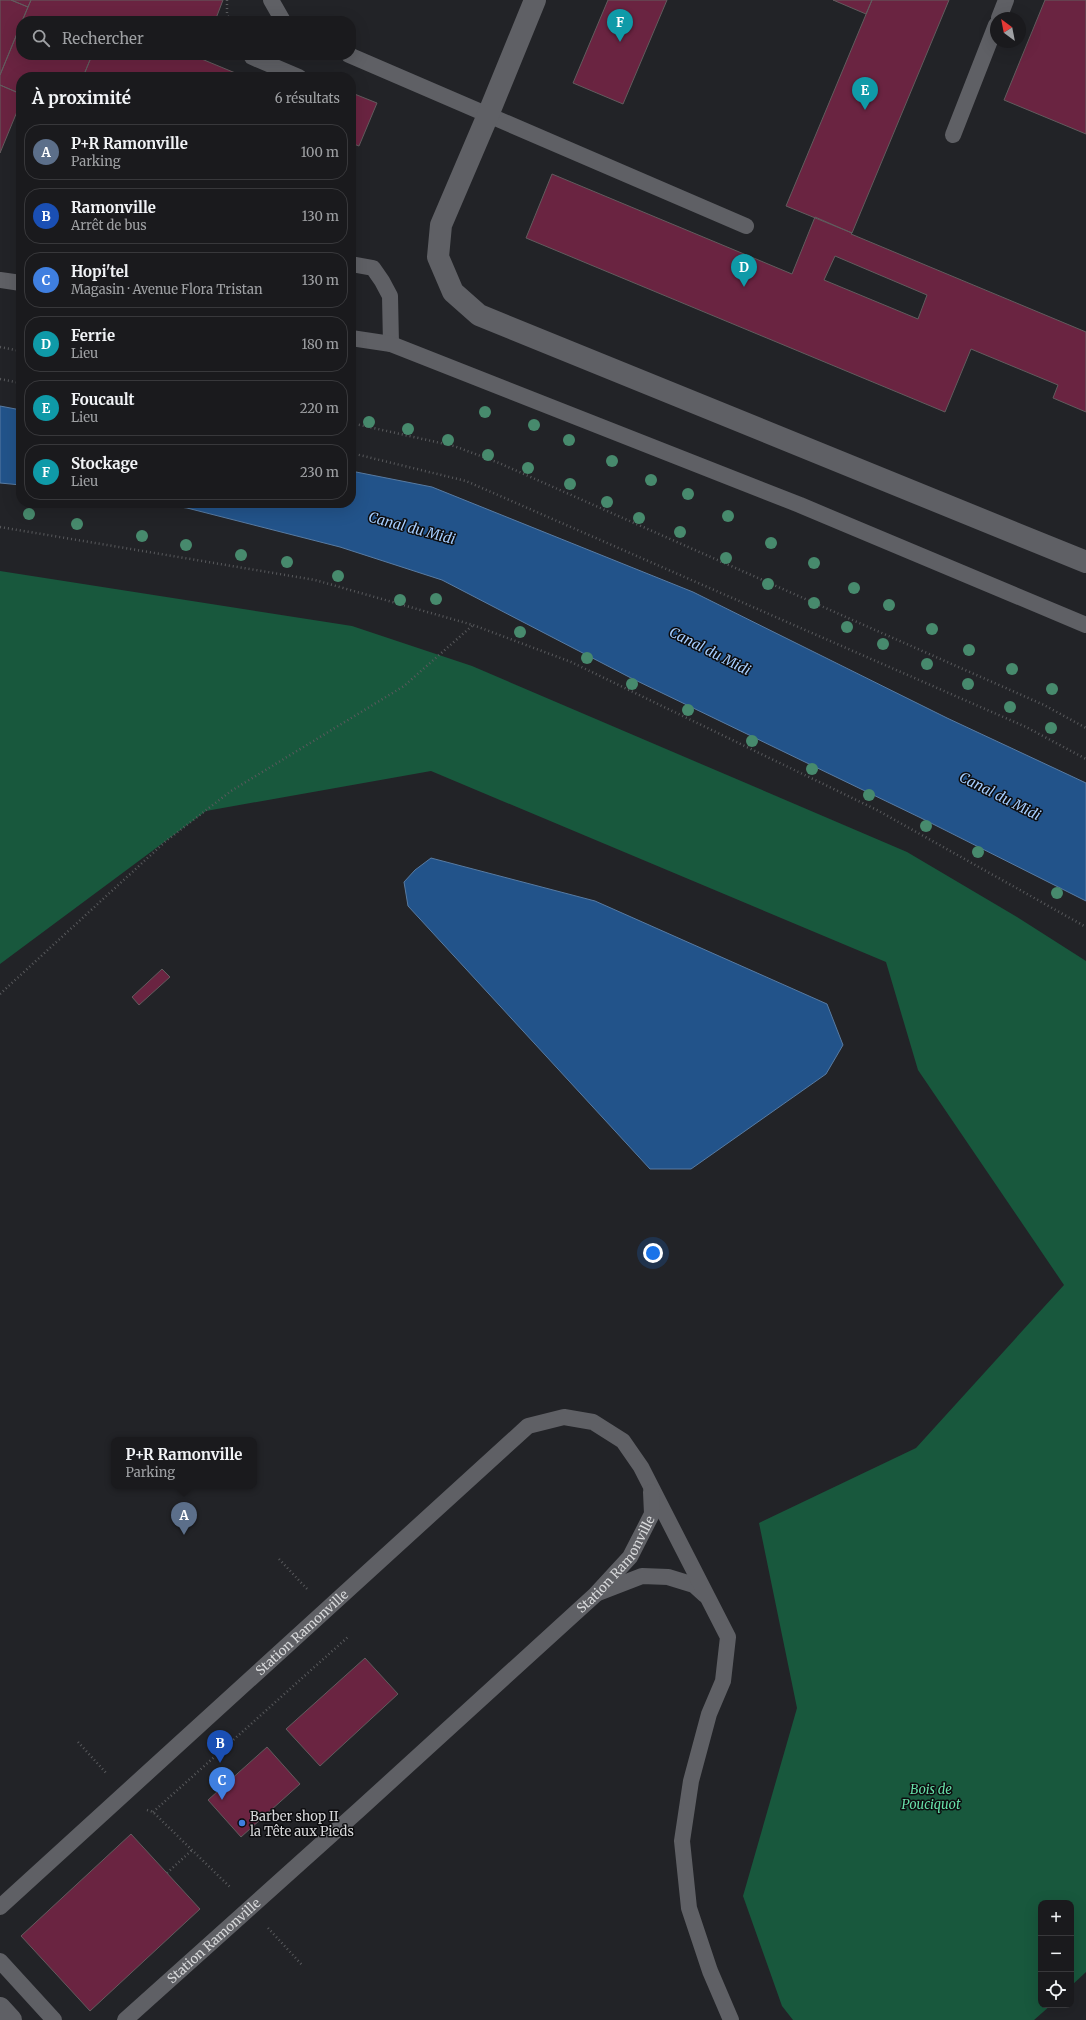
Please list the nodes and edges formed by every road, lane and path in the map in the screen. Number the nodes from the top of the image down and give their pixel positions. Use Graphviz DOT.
graph roads {
  1 [pos="227,0"];
  2 [pos="271,0"];
  3 [pos="535,0"];
  4 [pos="1006,0"];
  5 [pos="1001,12"];
  6 [pos="228,16"];
  7 [pos="280,16"];
  8 [pos="990,40"];
  9 [pos="356,58"];
  10 [pos="259,60"];
  11 [pos="287,72"];
  12 [pos="488,115"];
  13 [pos="952,135"];
  14 [pos="746,226"];
  15 [pos="356,265"];
  16 [pos="0,280"];
  17 [pos="16,282"];
  18 [pos="356,339"];
  19 [pos="391,344"];
  20 [pos="0,348"];
  21 [pos="16,351"];
  22 [pos="0,379"];
  23 [pos="16,381"];
  24 [pos="356,423"];
  25 [pos="356,455"];
  26 [pos="0,527"];
  27 [pos="1086,562"];
  28 [pos="473,625"];
  29 [pos="1086,625"];
  30 [pos="1086,728"];
  31 [pos="1086,759"];
  32 [pos="1086,927"];
  33 [pos="0,994"];
  34 [pos="650,1487"];
  35 [pos="279,1559"];
  36 [pos="313,1595"];
  37 [pos="595,1595"];
  38 [pos="708,1597"];
  39 [pos="349,1636"];
  40 [pos="78,1742"];
  41 [pos="125,1794"];
  42 [pos="154,1812"];
  43 [pos="192,1850"];
  44 [pos="167,1873"];
  45 [pos="0,1907"];
  46 [pos="250,1908"];
  47 [pos="0,1961"];
  48 [pos="303,1966"];
  49 [pos="0,2008"];
  50 [pos="11,2020"];
  51 [pos="54,2020"];
  52 [pos="125,2020"];
  53 [pos="731,2020"];
  1 -- 6 [label="path"];
  2 -- 7 [label="lane"];
  3 -- 12 [label="street"];
  4 -- 5 [label="lane"];
  8 -- 13 [label="lane"];
  9 -- 12 [label="lane"];
  10 -- 11 [label="lane"];
  12 -- 14 [label="lane"];
  12 -- 27 [label="street"];
  15 -- 19 [label="lane"];
  16 -- 17 [label="lane"];
  18 -- 19 [label="lane"];
  19 -- 29 [label="lane"];
  20 -- 21 [label="path"];
  22 -- 23 [label="path"];
  24 -- 30 [label="path"];
  25 -- 31 [label="path"];
  26 -- 28 [label="path"];
  28 -- 32 [label="path"];
  28 -- 33 [label="path"];
  34 -- 37 [label="lane, Station Ramonville"];
  34 -- 38 [label="lane"];
  34 -- 41 [label="lane, Station Ramonville"];
  35 -- 36 [label="path"];
  37 -- 38 [label="lane"];
  37 -- 46 [label="lane, Station Ramonville"];
  38 -- 53 [label="lane"];
  39 -- 42 [label="path"];
  40 -- 41 [label="path"];
  41 -- 42 [label="path"];
  41 -- 45 [label="lane, Station Ramonville"];
  42 -- 43 [label="path"];
  43 -- 44 [label="path"];
  43 -- 46 [label="path"];
  46 -- 48 [label="path"];
  46 -- 52 [label="lane, Station Ramonville"];
  47 -- 51 [label="lane"];
  49 -- 50 [label="street"];
}
